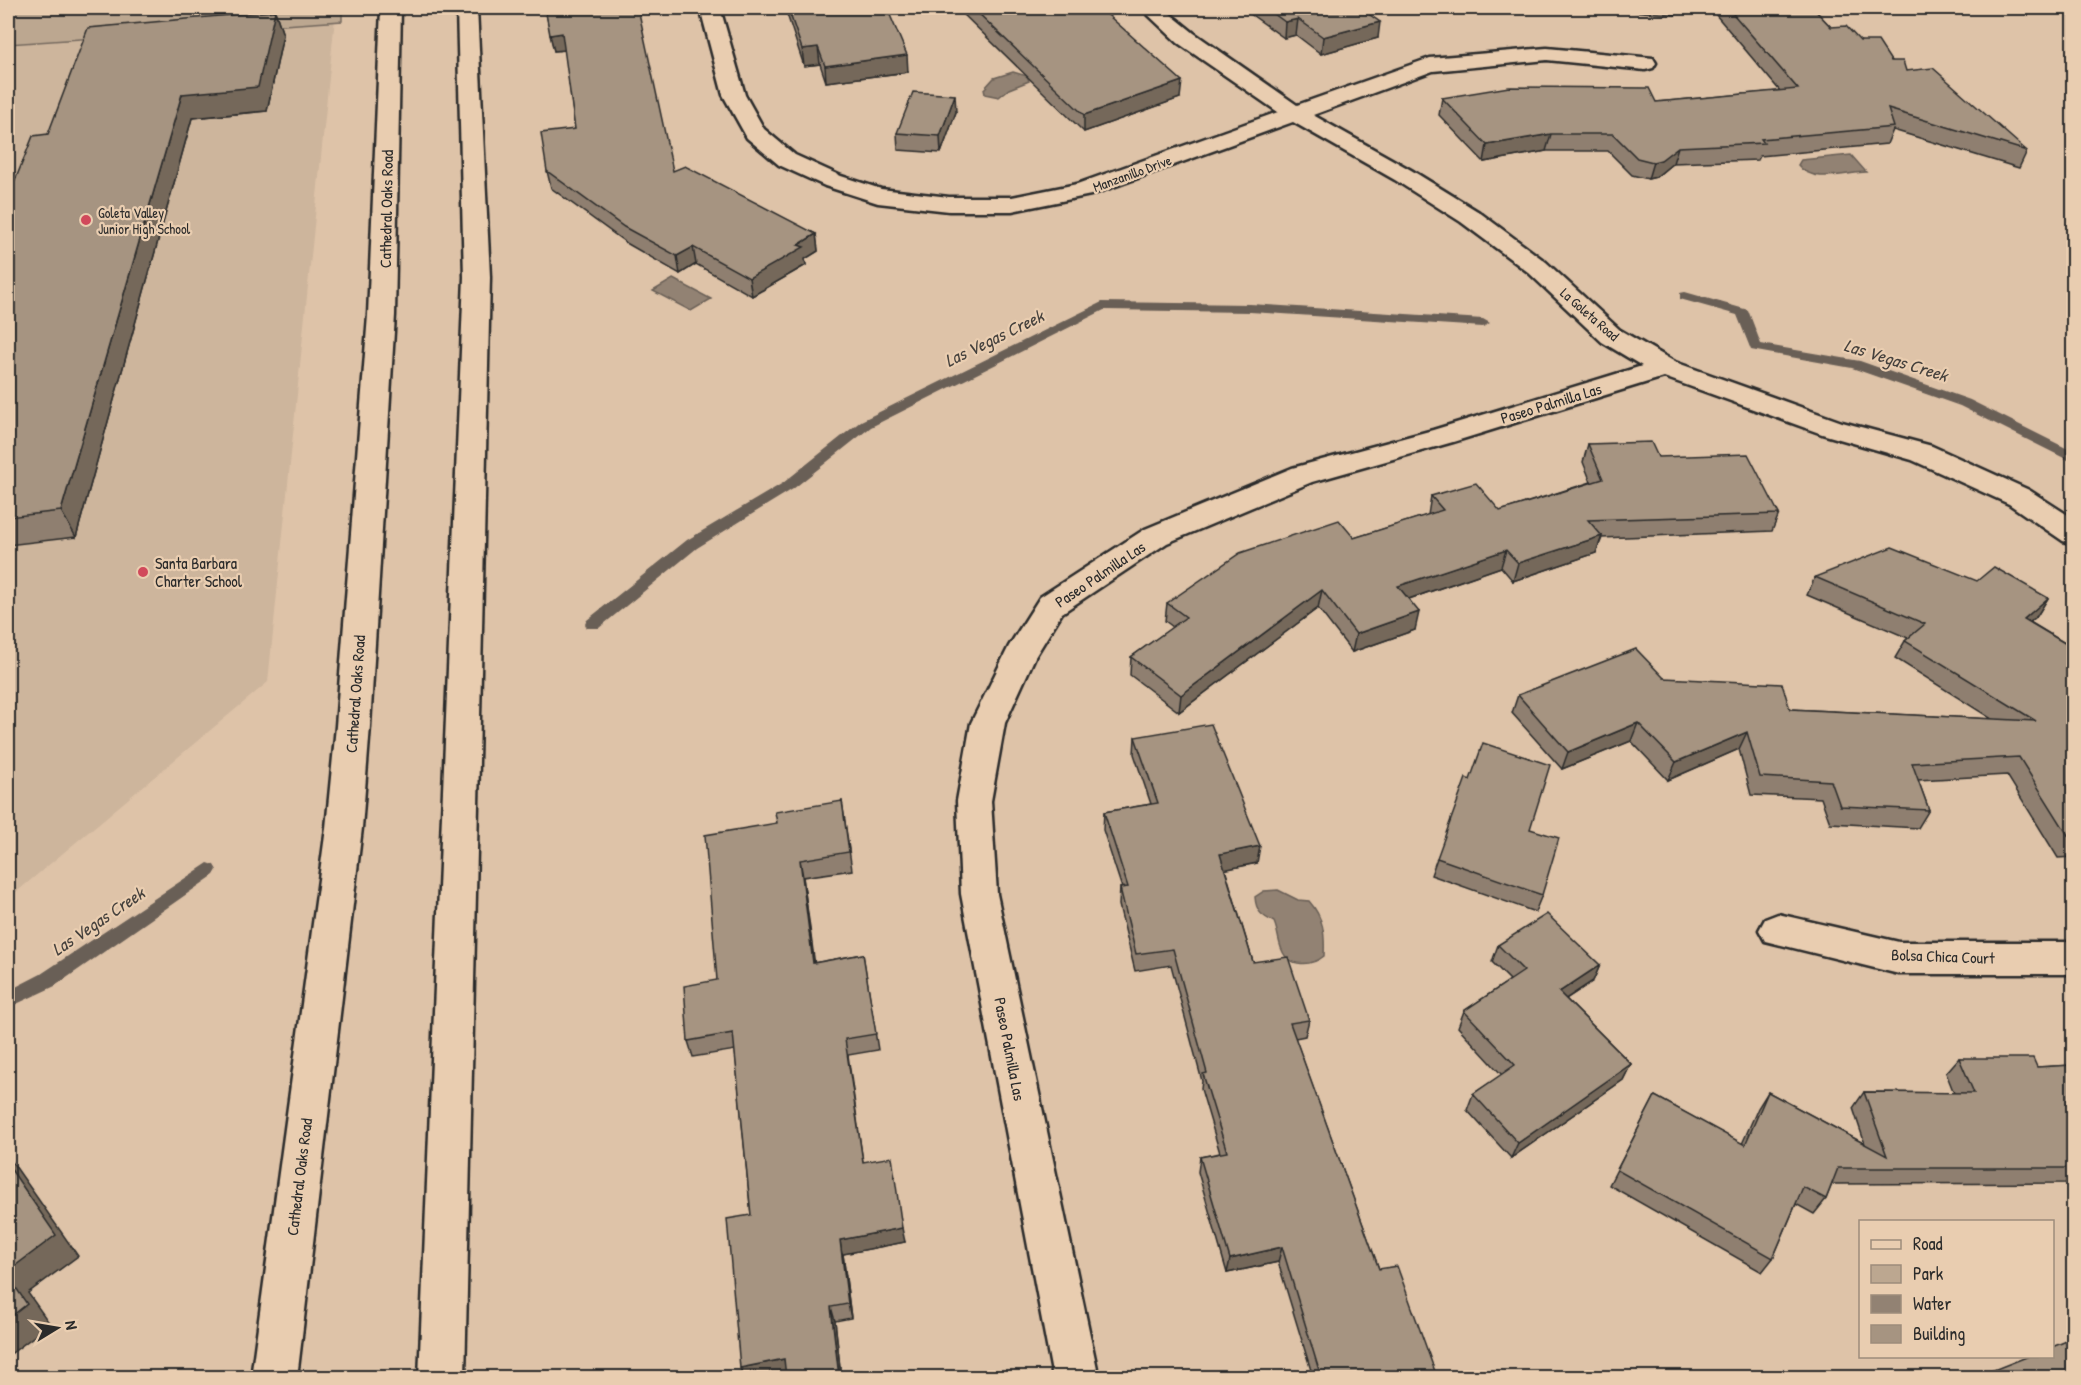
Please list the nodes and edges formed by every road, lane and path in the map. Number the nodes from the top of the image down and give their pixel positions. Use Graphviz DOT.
graph roads {
  1 [pos="391,8"];
  2 [pos="466,8"];
  3 [pos="710,8"];
  4 [pos="1151,8"];
  5 [pos="1645,63"];
  6 [pos="1295,114"];
  7 [pos="1665,368"];
  8 [pos="2073,534"];
  9 [pos="1778,930"];
  10 [pos="2073,958"];
  11 [pos="274,1377"];
  12 [pos="442,1377"];
  13 [pos="1076,1377"];
  1 -- 11 [label="street, Cathedral Oaks Road"];
  2 -- 12 [label="street"];
  3 -- 6 [label="street, Manzanillo Drive"];
  4 -- 6 [label="street, La Goleta Road"];
  5 -- 6 [label="street, Manzanillo Drive"];
  6 -- 7 [label="street, La Goleta Road"];
  7 -- 8 [label="street, La Goleta Road"];
  7 -- 13 [label="street, Paseo Palmilla Las"];
  9 -- 10 [label="street, Bolsa Chica Court"];
}
